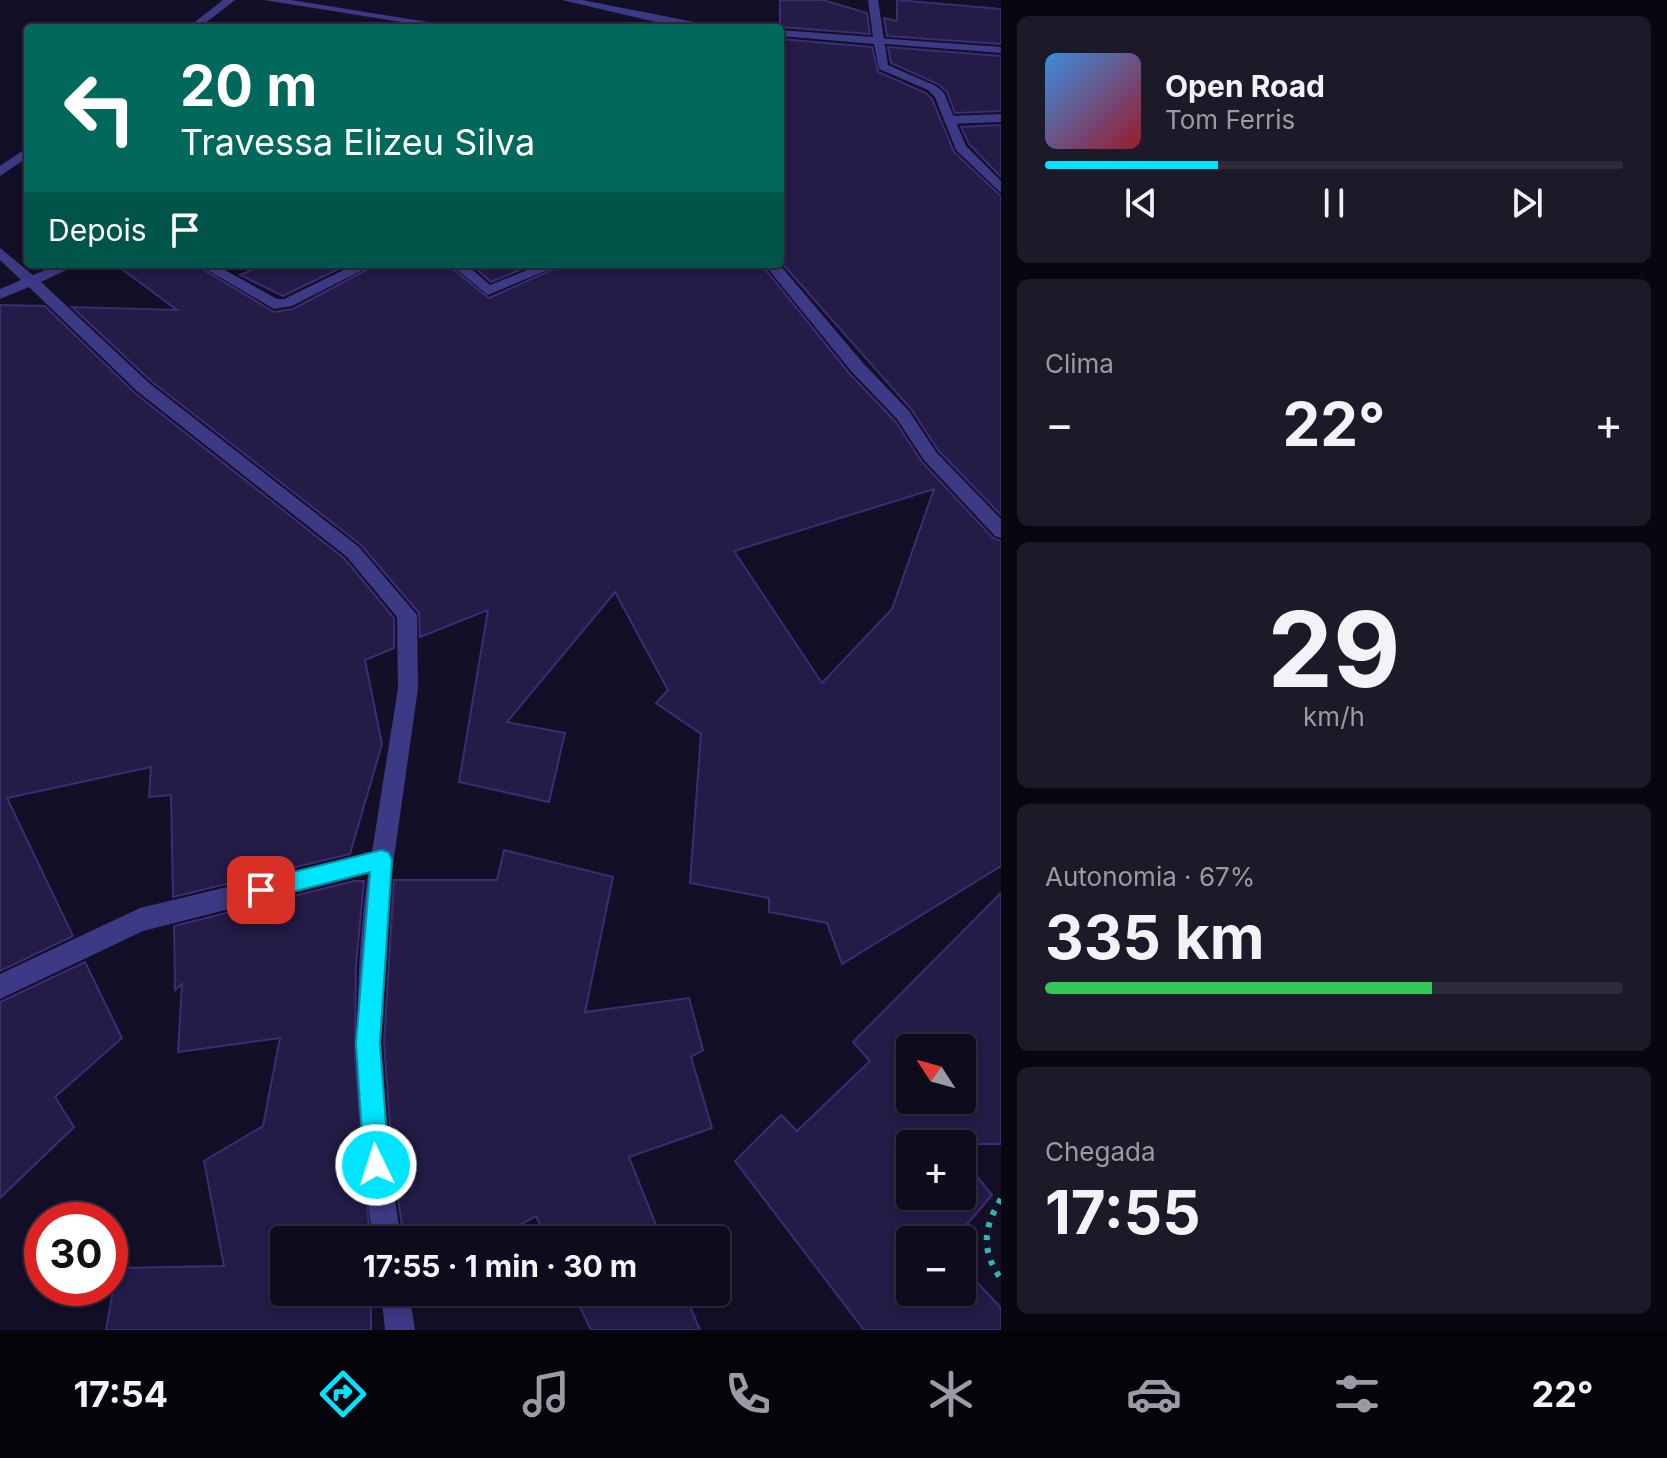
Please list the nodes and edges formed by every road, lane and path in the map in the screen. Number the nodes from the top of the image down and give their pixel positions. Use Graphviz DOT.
graph roads {
  1 [pos="230,0"];
  2 [pos="269,0"];
  3 [pos="567,0"];
  4 [pos="873,0"];
  5 [pos="666,3"];
  6 [pos="197,24"];
  7 [pos="433,24"];
  8 [pos="659,24"];
  9 [pos="784,33"];
  10 [pos="877,41"];
  11 [pos="1001,50"];
  12 [pos="1001,118"];
  13 [pos="949,120"];
  14 [pos="24,154"];
  15 [pos="0,172"];
  16 [pos="1001,189"];
  17 [pos="0,252"];
  18 [pos="63,268"];
  19 [pos="211,268"];
  20 [pos="359,268"];
  21 [pos="462,268"];
  22 [pos="545,268"];
  23 [pos="774,268"];
  24 [pos="33,281"];
  25 [pos="0,294"];
  26 [pos="1001,531"];
  27 [pos="382,860"];
  28 [pos="0,987"];
  29 [pos="1001,1199"];
  30 [pos="385,1226"];
  31 [pos="1001,1279"];
  32 [pos="397,1306"];
  33 [pos="400,1330"];
  1 -- 6 [label="street"];
  2 -- 7 [label="street"];
  3 -- 8 [label="street"];
  4 -- 10 [label="street"];
  5 -- 8 [label="street"];
  9 -- 10 [label="street"];
  10 -- 11 [label="street"];
  10 -- 13 [label="street"];
  12 -- 13 [label="street"];
  13 -- 16 [label="street"];
  14 -- 15 [label="street"];
  17 -- 24 [label="street"];
  18 -- 24 [label="street"];
  19 -- 20 [label="street"];
  21 -- 22 [label="street"];
  23 -- 26 [label="street"];
  24 -- 25 [label="street"];
  24 -- 27 [label="street"];
  27 -- 28 [label="street"];
  27 -- 30 [label="street"];
  29 -- 31 [label="path"];
  32 -- 33 [label="street"];
}
